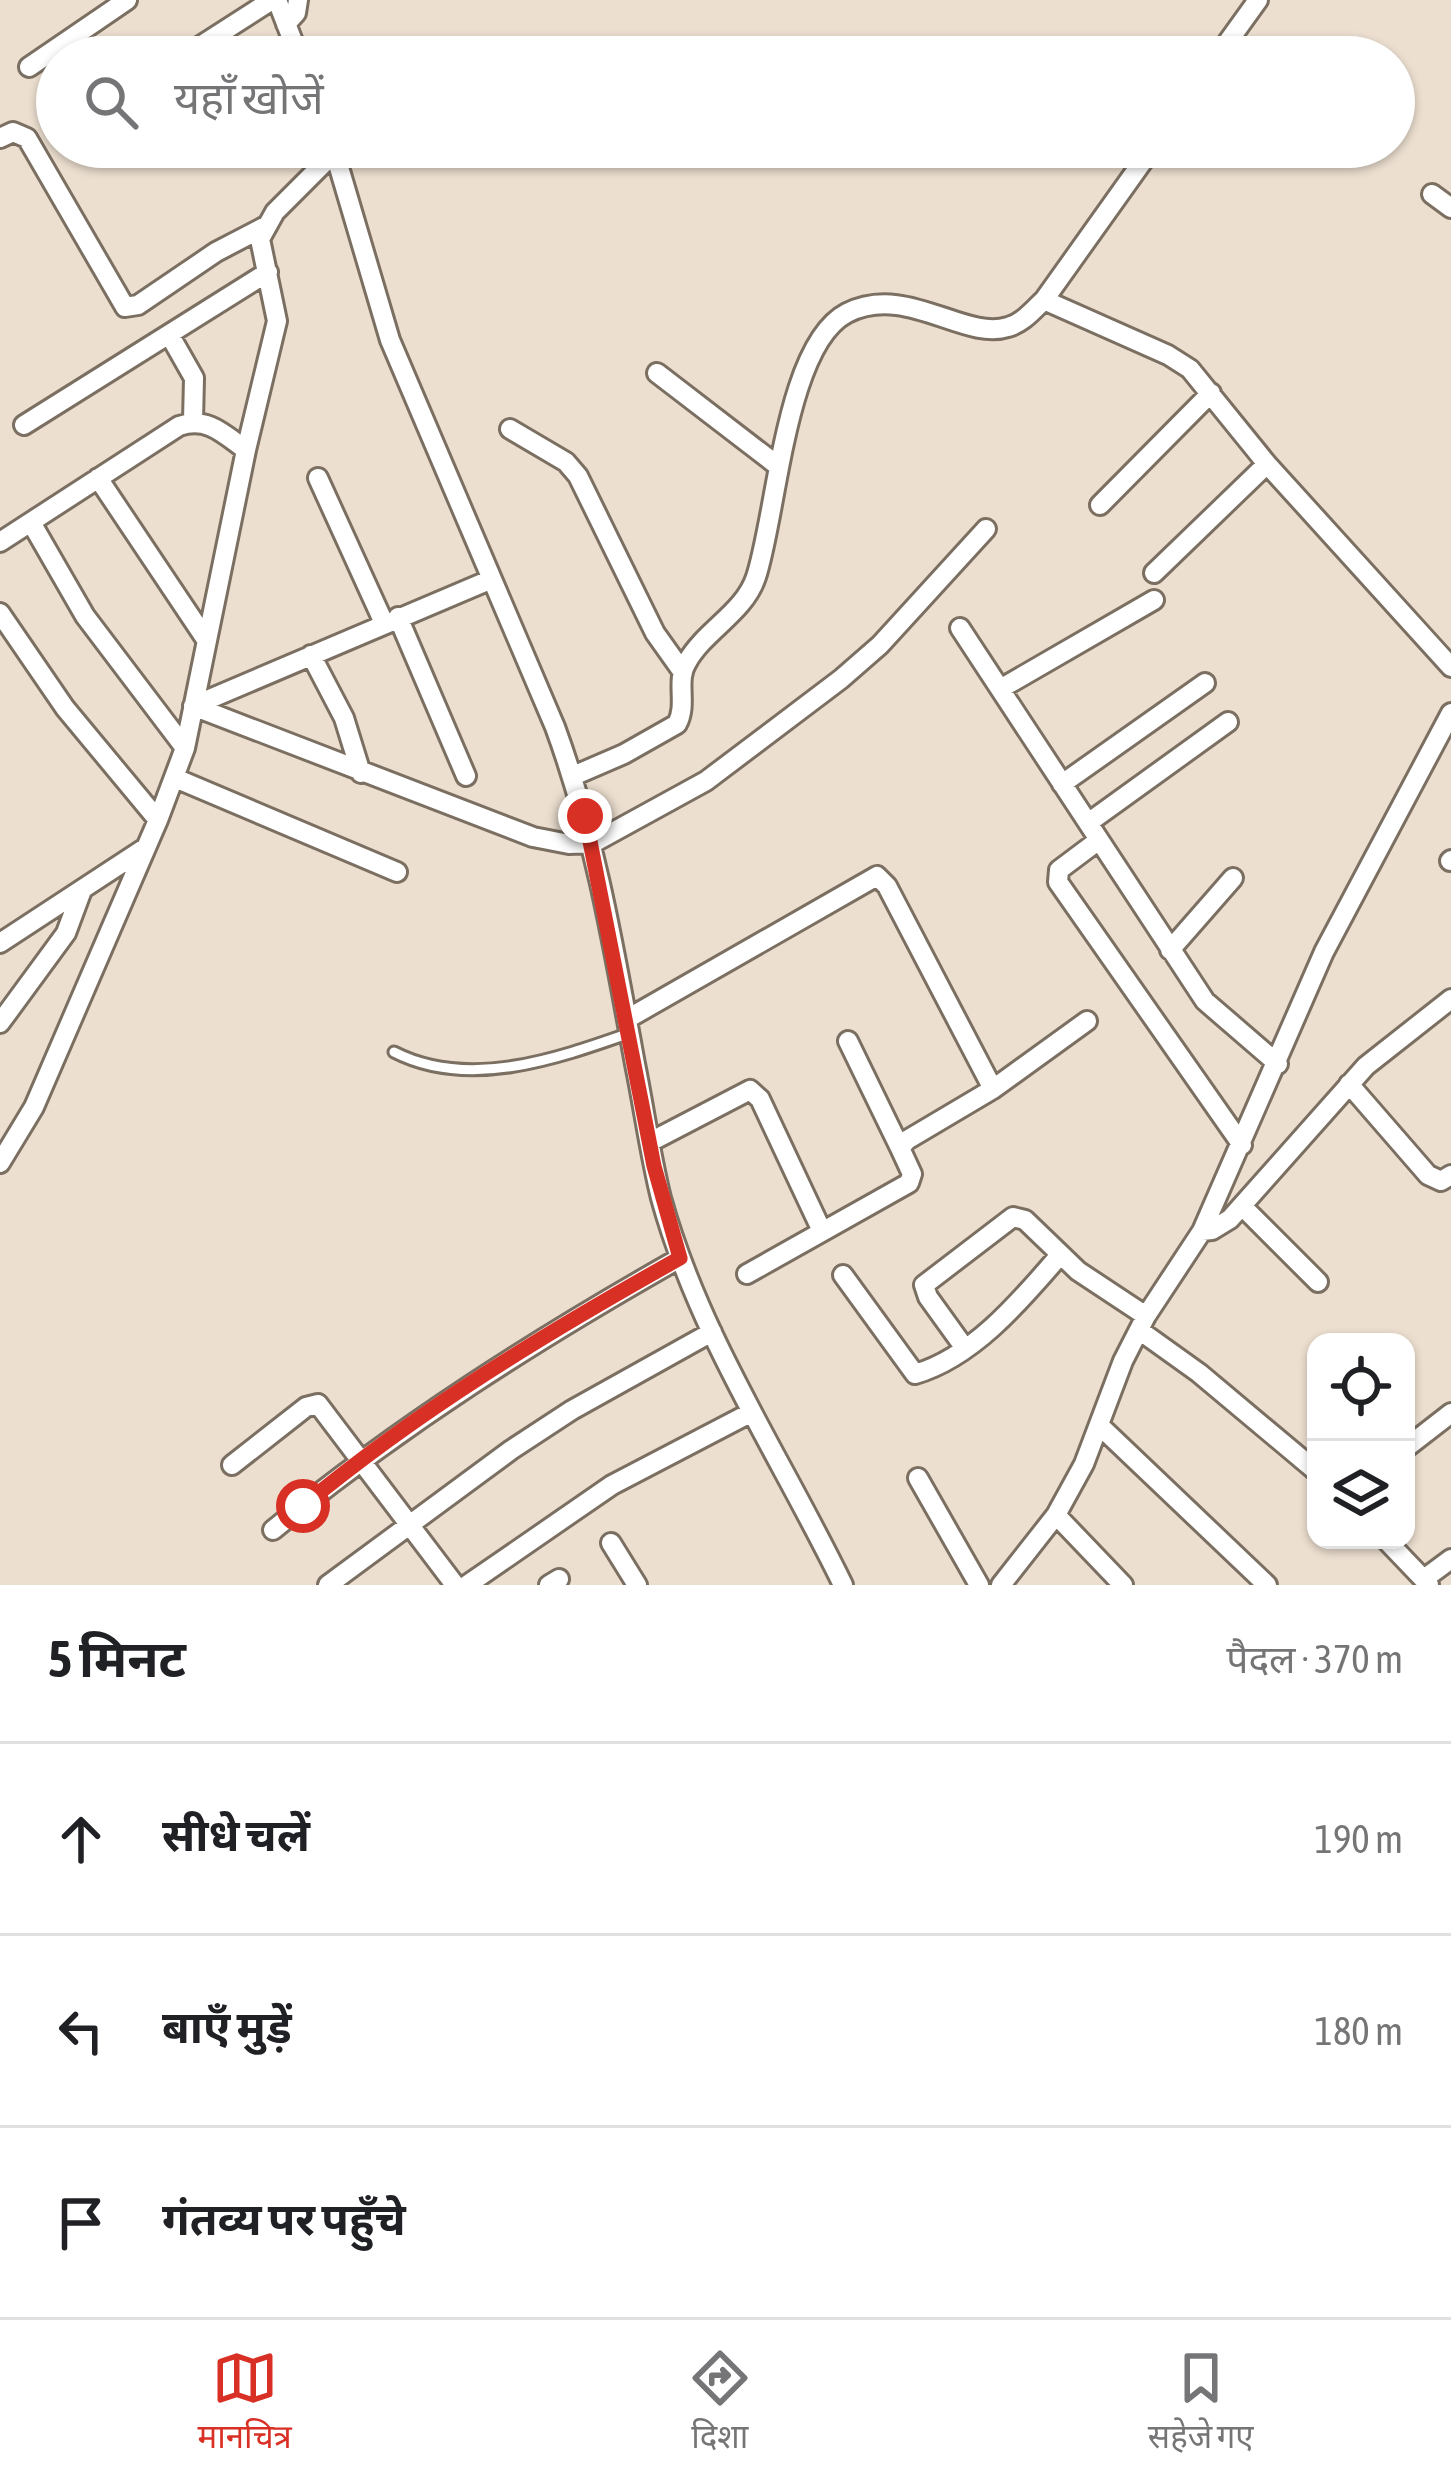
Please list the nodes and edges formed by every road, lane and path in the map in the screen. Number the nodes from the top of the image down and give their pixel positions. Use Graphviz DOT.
graph roads {
  1 [pos="128,0"];
  2 [pos="275,0"];
  3 [pos="298,0"];
  4 [pos="1258,0"];
  5 [pos="286,24"];
  6 [pos="75,36"];
  7 [pos="217,36"];
  8 [pos="291,36"];
  9 [pos="1232,36"];
  10 [pos="36,62"];
  11 [pos="29,67"];
  12 [pos="0,138"];
  13 [pos="36,150"];
  14 [pos="47,168"];
  15 [pos="317,168"];
  16 [pos="340,168"];
  17 [pos="1139,168"];
  18 [pos="1432,194"];
  19 [pos="1451,208"];
  20 [pos="264,227"];
  21 [pos="268,272"];
  22 [pos="1044,300"];
  23 [pos="169,334"];
  24 [pos="657,373"];
  25 [pos="1211,393"];
  26 [pos="194,421"];
  27 [pos="24,425"];
  28 [pos="509,428"];
  29 [pos="246,450"];
  30 [pos="1267,464"];
  31 [pos="778,466"];
  32 [pos="98,478"];
  33 [pos="318,478"];
  34 [pos="1100,505"];
  35 [pos="32,524"];
  36 [pos="986,529"];
  37 [pos="0,542"];
  38 [pos="1154,573"];
  39 [pos="492,579"];
  40 [pos="1154,600"];
  41 [pos="0,614"];
  42 [pos="391,620"];
  43 [pos="961,628"];
  44 [pos="207,641"];
  45 [pos="311,655"];
  46 [pos="1451,667"];
  47 [pos="682,671"];
  48 [pos="1205,683"];
  49 [pos="1000,688"];
  50 [pos="193,706"];
  51 [pos="1451,712"];
  52 [pos="1228,722"];
  53 [pos="185,748"];
  54 [pos="361,773"];
  55 [pos="466,776"];
  56 [pos="573,776"];
  57 [pos="175,778"];
  58 [pos="1062,784"];
  59 [pos="158,820"];
  60 [pos="1088,823"];
  61 [pos="1099,840"];
  62 [pos="593,843"];
  63 [pos="146,848"];
  64 [pos="397,872"];
  65 [pos="1233,878"];
  66 [pos="82,890"];
  67 [pos="0,943"];
  68 [pos="1170,950"];
  69 [pos="1451,999"];
  70 [pos="1088,1021"];
  71 [pos="0,1023"];
  72 [pos="628,1026"];
  73 [pos="848,1041"];
  74 [pos="394,1052"];
  75 [pos="1278,1064"];
  76 [pos="1349,1084"];
  77 [pos="993,1089"];
  78 [pos="650,1142"];
  79 [pos="1242,1145"];
  80 [pos="900,1148"];
  81 [pos="0,1163"];
  82 [pos="1451,1175"];
  83 [pos="1242,1206"];
  84 [pos="821,1229"];
  85 [pos="1202,1231"];
  86 [pos="1060,1255"];
  87 [pos="680,1258"];
  88 [pos="747,1274"];
  89 [pos="843,1275"];
  90 [pos="1318,1282"];
  91 [pos="1142,1323"];
  92 [pos="712,1332"];
  93 [pos="964,1347"];
  94 [pos="752,1412"];
  95 [pos="1451,1413"];
  96 [pos="1100,1426"];
  97 [pos="1415,1441"];
  98 [pos="361,1458"];
  99 [pos="1307,1464"];
  100 [pos="232,1465"];
  101 [pos="918,1478"];
  102 [pos="1056,1515"];
  103 [pos="409,1522"];
  104 [pos="274,1530"];
  105 [pos="611,1543"];
  106 [pos="1395,1549"];
  107 [pos="1451,1559"];
  108 [pos="1426,1582"];
  109 [pos="839,1584"];
  110 [pos="328,1585"];
  111 [pos="454,1585"];
  112 [pos="467,1585"];
  113 [pos="637,1585"];
  114 [pos="979,1585"];
  115 [pos="1001,1585"];
  116 [pos="1123,1585"];
  117 [pos="1267,1585"];
  1 -- 6 [label="street"];
  2 -- 5 [label="street"];
  2 -- 7 [label="street"];
  3 -- 5 [label="street"];
  4 -- 9 [label="street"];
  5 -- 8 [label="street"];
  10 -- 11 [label="street"];
  12 -- 13 [label="street"];
  14 -- 20 [label="street"];
  15 -- 20 [label="street"];
  16 -- 39 [label="street"];
  17 -- 22 [label="street"];
  18 -- 19 [label="street"];
  20 -- 21 [label="street"];
  21 -- 23 [label="street"];
  21 -- 29 [label="street"];
  22 -- 25 [label="street"];
  22 -- 31 [label="street"];
  23 -- 26 [label="street"];
  23 -- 27 [label="street"];
  24 -- 31 [label="street"];
  25 -- 30 [label="street"];
  25 -- 34 [label="street"];
  26 -- 29 [label="street"];
  26 -- 32 [label="street"];
  28 -- 47 [label="street"];
  29 -- 44 [label="street"];
  30 -- 38 [label="street"];
  30 -- 46 [label="street"];
  31 -- 47 [label="street"];
  32 -- 35 [label="street"];
  32 -- 44 [label="street"];
  33 -- 42 [label="street"];
  35 -- 37 [label="street"];
  35 -- 53 [label="street"];
  36 -- 62 [label="street"];
  39 -- 42 [label="street"];
  39 -- 56 [label="street"];
  40 -- 49 [label="street"];
  41 -- 59 [label="street"];
  42 -- 45 [label="street"];
  42 -- 55 [label="street"];
  43 -- 49 [label="street"];
  44 -- 50 [label="street"];
  45 -- 50 [label="street"];
  45 -- 54 [label="street"];
  47 -- 56 [label="street"];
  48 -- 58 [label="street"];
  49 -- 58 [label="street"];
  50 -- 53 [label="street"];
  50 -- 54 [label="street"];
  51 -- 75 [label="street"];
  52 -- 60 [label="street"];
  53 -- 57 [label="street"];
  54 -- 62 [label="street"];
  56 -- 62 [label="street"];
  57 -- 59 [label="street"];
  57 -- 64 [label="street"];
  58 -- 60 [label="street"];
  59 -- 63 [label="street"];
  60 -- 61 [label="street"];
  61 -- 68 [label="street"];
  61 -- 79 [label="street"];
  62 -- 72 [label="street"];
  63 -- 66 [label="street"];
  63 -- 81 [label="street"];
  65 -- 68 [label="street"];
  66 -- 67 [label="street"];
  66 -- 71 [label="street"];
  68 -- 75 [label="street"];
  69 -- 76 [label="street"];
  70 -- 77 [label="street"];
  72 -- 74 [label="lane"];
  72 -- 77 [label="street"];
  72 -- 78 [label="street"];
  73 -- 80 [label="street"];
  75 -- 79 [label="street"];
  76 -- 82 [label="street"];
  76 -- 83 [label="street"];
  77 -- 80 [label="street"];
  78 -- 84 [label="street"];
  78 -- 87 [label="street"];
  79 -- 85 [label="street"];
  80 -- 84 [label="street"];
  83 -- 85 [label="street"];
  83 -- 90 [label="street"];
  84 -- 88 [label="street"];
  85 -- 91 [label="street"];
  86 -- 91 [label="street"];
  86 -- 93 [label="street"];
  86 -- 93 [label="street"];
  87 -- 92 [label="street"];
  87 -- 98 [label="street"];
  89 -- 93 [label="street"];
  91 -- 96 [label="street"];
  91 -- 99 [label="street"];
  92 -- 94 [label="street"];
  92 -- 103 [label="street"];
  94 -- 109 [label="street"];
  94 -- 112 [label="street"];
  95 -- 97 [label="street"];
  96 -- 102 [label="street"];
  96 -- 117 [label="street"];
  98 -- 100 [label="street"];
  98 -- 103 [label="street"];
  98 -- 104 [label="street"];
  101 -- 114 [label="street"];
  102 -- 115 [label="street"];
  102 -- 116 [label="street"];
  103 -- 110 [label="street"];
  103 -- 111 [label="street"];
  105 -- 113 [label="street"];
  106 -- 108 [label="street"];
  107 -- 108 [label="street"];
}
